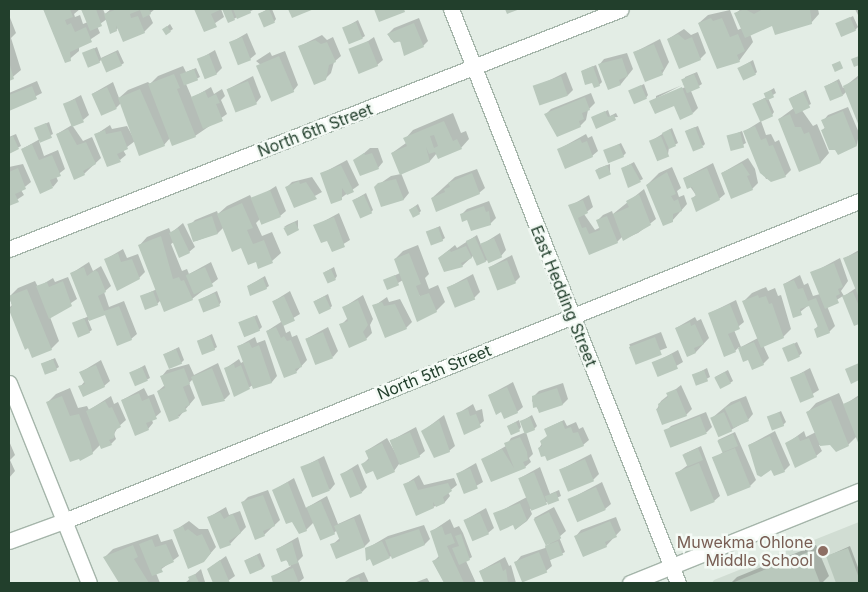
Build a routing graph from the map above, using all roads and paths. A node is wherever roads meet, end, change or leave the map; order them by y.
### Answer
1 (451, 9) edge
2 (621, 9) edge
3 (474, 68) junction
4 (859, 201) edge
5 (9, 249) edge
6 (572, 317) junction
7 (9, 383) edge
8 (859, 491) edge
9 (64, 521) junction
10 (9, 541) edge
11 (671, 566) junction
12 (88, 583) edge
13 (630, 583) edge
14 (678, 583) edge

1 - 3 street, East Hedding Street
2 - 3 street, North 6th Street
3 - 5 street, North 6th Street
3 - 6 street, East Hedding Street
4 - 6 street, North 5th Street
6 - 9 street, North 5th Street
6 - 11 street, East Hedding Street
7 - 9 street
8 - 11 street
9 - 10 street, North 5th Street
9 - 12 street
11 - 13 street
11 - 14 street, East Hedding Street

